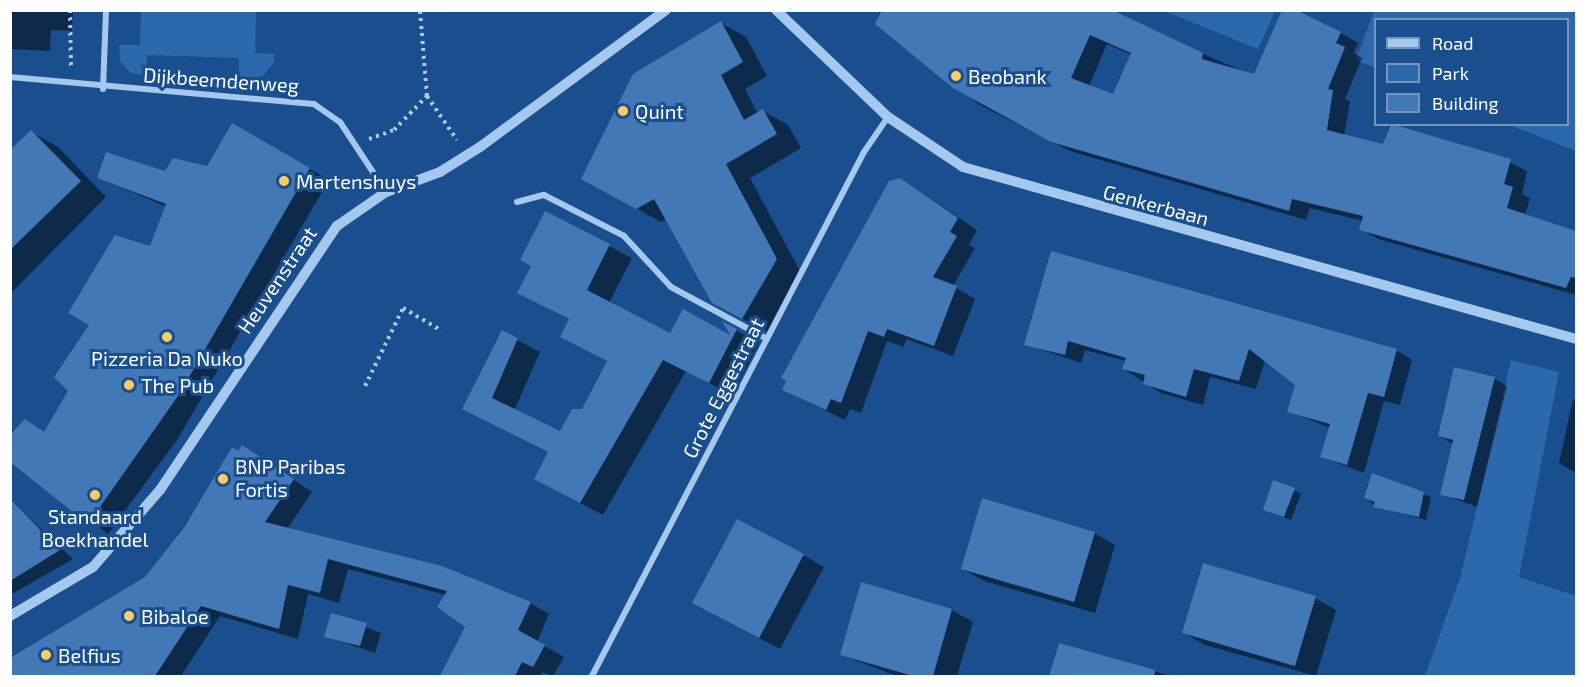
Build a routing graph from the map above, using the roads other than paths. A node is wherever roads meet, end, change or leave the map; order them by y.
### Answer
1 (106, 10) edge
2 (666, 10) edge
3 (776, 10) edge
4 (10, 77) edge
5 (104, 89) junction
6 (888, 117) junction
7 (386, 192) junction
8 (517, 202) dead end
9 (767, 339) junction
10 (1576, 339) edge
11 (10, 616) edge
12 (592, 676) edge

1 - 5 street
2 - 7 street, Heuvenstraat
3 - 6 street, Genkerbaan
4 - 5 street, Dijkbeemdenweg
5 - 7 street, Dijkbeemdenweg
6 - 9 street, Grote Eggestraat
6 - 10 street, Genkerbaan
7 - 11 street, Heuvenstraat
8 - 9 street
9 - 12 street, Grote Eggestraat

